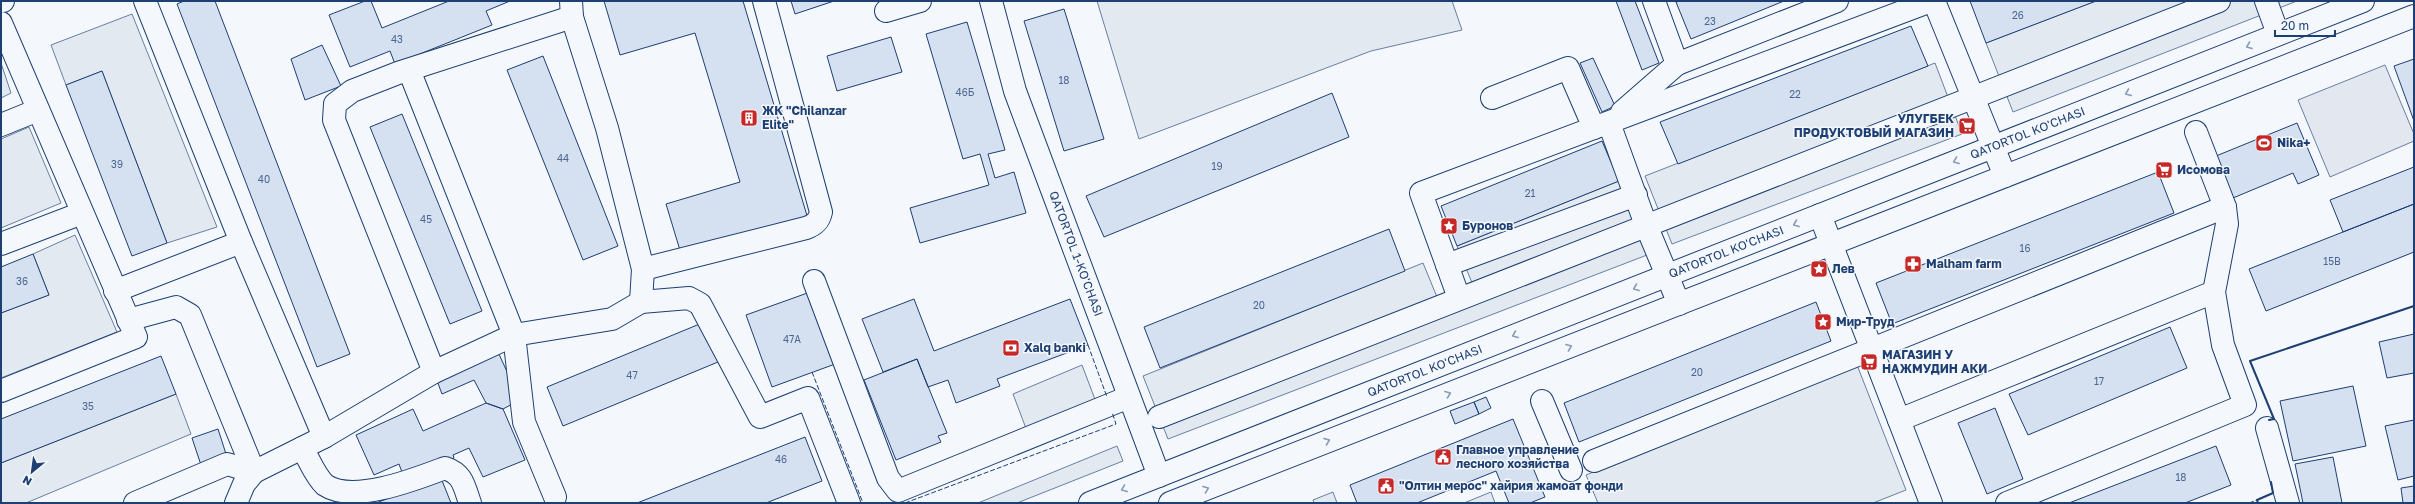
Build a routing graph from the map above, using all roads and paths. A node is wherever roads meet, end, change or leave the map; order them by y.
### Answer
1 (145, 1) edge
2 (764, 1) edge
3 (920, 1) edge
4 (991, 1) edge
5 (1654, 1) edge
6 (1837, 1) edge
7 (1931, 1) edge
8 (1934, 1) edge
9 (2219, 1) edge
10 (2266, 1) edge
11 (2363, 1) edge
12 (571, 9) edge
13 (886, 11) dead end
14 (2414, 16) edge
15 (1, 23) edge
16 (2278, 34) junction
17 (1677, 64) junction
18 (409, 70) junction
19 (1974, 97) junction
20 (1492, 98) dead end
21 (38, 110) junction
22 (1, 125) edge
23 (1602, 125) junction
24 (2196, 132) dead end
25 (1993, 147) junction
26 (2005, 176) junction
27 (1636, 194) junction
28 (2225, 206) junction
29 (82, 213) junction
30 (1820, 215) junction
31 (1646, 224) junction
32 (241, 242) junction
33 (1, 244) edge
34 (1831, 244) junction
35 (1447, 265) junction
36 (643, 269) junction
37 (1667, 276) junction
38 (814, 281) dead end
39 (116, 291) junction
40 (2214, 292) junction
41 (1459, 298) junction
42 (641, 302) junction
43 (1679, 304) junction
44 (128, 320) junction
45 (514, 335) junction
46 (1872, 349) junction
47 (434, 372) junction
48 (1, 391) edge
49 (1129, 397) junction
50 (1542, 401) dead end
51 (1159, 417) dead end
52 (1899, 420) junction
53 (2267, 428) dead end
54 (324, 437) junction
55 (302, 448) junction
56 (1594, 460) dead end
57 (1571, 470) dead end
58 (254, 472) junction
59 (1159, 476) junction
60 (555, 497) dead end
61 (1925, 501) edge
62 (135, 503) edge
63 (236, 503) edge
64 (470, 503) edge
65 (850, 503) edge
66 (1090, 503) edge
67 (1169, 503) edge
68 (2007, 503) edge
69 (2288, 503) edge

1 - 32 street
2 - 36 street
3 - 13 street
4 - 49 street, QATORTOL 1-KO'CHASI
5 - 17 street
6 - 17 street
7 - 23 street
8 - 19 street
9 - 19 street
10 - 16 street
11 - 16 street, QATORTOL KO'CHASI
12 - 18 street
12 - 36 street
14 - 26 street
15 - 21 street
16 -> 25 street, QATORTOL KO'CHASI
17 - 23 street
18 - 45 street
18 - 47 street
19 - 25 street
19 - 31 street
20 - 23 street
21 - 22 street
21 - 29 street
23 - 27 street
23 - 35 street
24 - 28 street
25 - 26 street
25 -> 30 street, QATORTOL KO'CHASI
26 - 34 street
27 - 31 street
27 - 35 street
28 - 40 street
28 - 46 street
29 - 33 street
29 - 39 street
30 - 34 street
30 -> 37 street, QATORTOL KO'CHASI
31 - 37 street
31 - 41 street
32 - 39 street
32 - 54 street
34 - 43 street
34 - 46 street
35 - 41 street
36 - 42 street
37 - 43 street
37 -> 59 street, QATORTOL KO'CHASI
38 - 49 street
39 - 44 street
40 - 52 street
40 - 68 street
41 - 51 street
42 - 45 street
42 - 65 street
67 -> 43 street
44 - 48 street
44 - 58 street
45 - 47 street
45 - 60 street
46 - 52 street
46 - 56 street
47 - 54 street
49 - 59 street, QATORTOL 1-KO'CHASI
50 - 57 street
52 - 61 street
53 - 69 street
54 - 55 street
55 - 58 street
55 - 64 street
58 - 62 street
58 - 63 street
59 -> 66 street, QATORTOL KO'CHASI
59 - 67 street, QATORTOL 1-KO'CHASI

